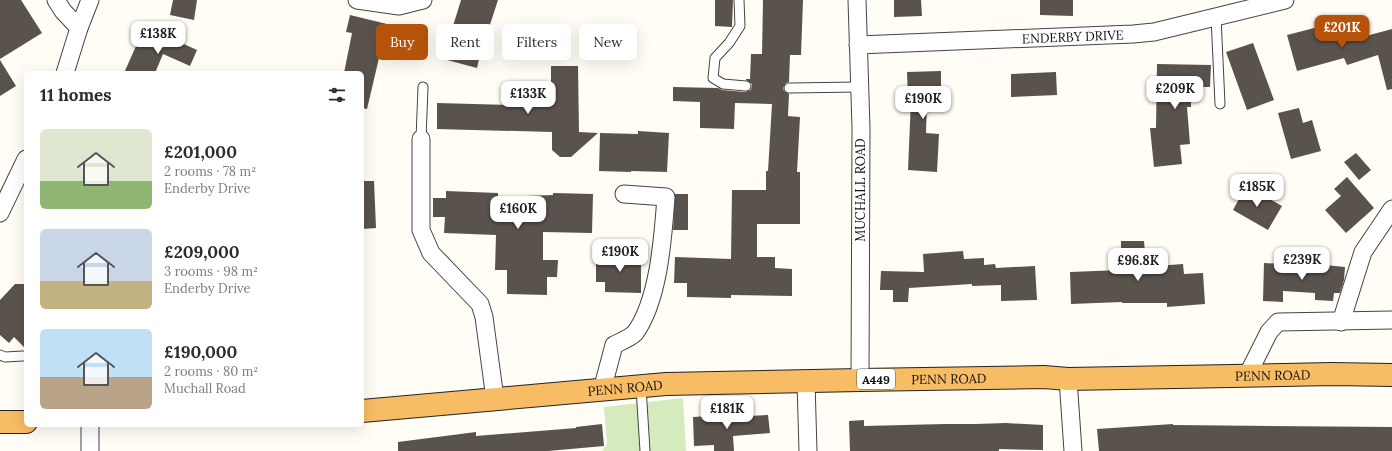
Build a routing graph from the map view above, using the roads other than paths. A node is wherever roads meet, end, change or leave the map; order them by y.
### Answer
1 (56, 0) edge
2 (90, 0) edge
3 (358, 0) edge
4 (422, 0) edge
5 (739, 0) edge
6 (857, 0) edge
7 (1285, 0) edge
8 (1216, 17) junction
9 (79, 28) junction
10 (858, 45) junction
11 (66, 71) edge
12 (746, 86) dead end
13 (423, 87) dead end
14 (859, 87) junction
15 (789, 88) dead end
16 (1220, 104) dead end
17 (421, 139) joint
18 (24, 162) edge
19 (624, 194) dead end
20 (1392, 209) edge
21 (0, 213) edge
22 (1392, 320) edge
23 (1341, 322) junction
24 (0, 355) edge
25 (23, 356) dead end
26 (1247, 376) junction
27 (1392, 376) edge
28 (1068, 378) junction
29 (860, 380) junction
30 (806, 382) junction
31 (641, 387) junction
32 (602, 390) junction
33 (495, 399) junction
34 (364, 411) edge
35 (0, 422) edge
36 (24, 422) edge
37 (90, 427) edge
38 (90, 451) edge
39 (645, 451) edge
40 (808, 451) edge
41 (1074, 451) edge

1 - 9 street
2 - 9 street
3 - 4 street
5 - 12 lane
6 - 10 street, MUCHALL ROAD
7 - 8 street, ENDERBY DRIVE
8 - 10 street, ENDERBY DRIVE
8 - 16 lane
9 - 11 street
10 - 14 street, MUCHALL ROAD
13 - 17 lane
14 - 15 lane
14 - 29 street, MUCHALL ROAD
17 - 33 street
18 - 21 street
19 - 32 street
20 - 23 street
22 - 23 street
23 - 26 street
24 - 25 lane
26 - 27 highway, PENN ROAD / A449
26 - 28 highway, PENN ROAD / A449
28 - 29 highway, PENN ROAD / A449
28 - 41 street
29 - 30 highway, PENN ROAD / A449
30 - 31 highway, PENN ROAD / A449
30 - 40 street
31 - 32 highway, PENN ROAD / A449
31 - 39 lane
32 - 33 highway, PENN ROAD / A449
33 - 34 highway, PENN ROAD / A449
35 - 36 highway
37 - 38 street

